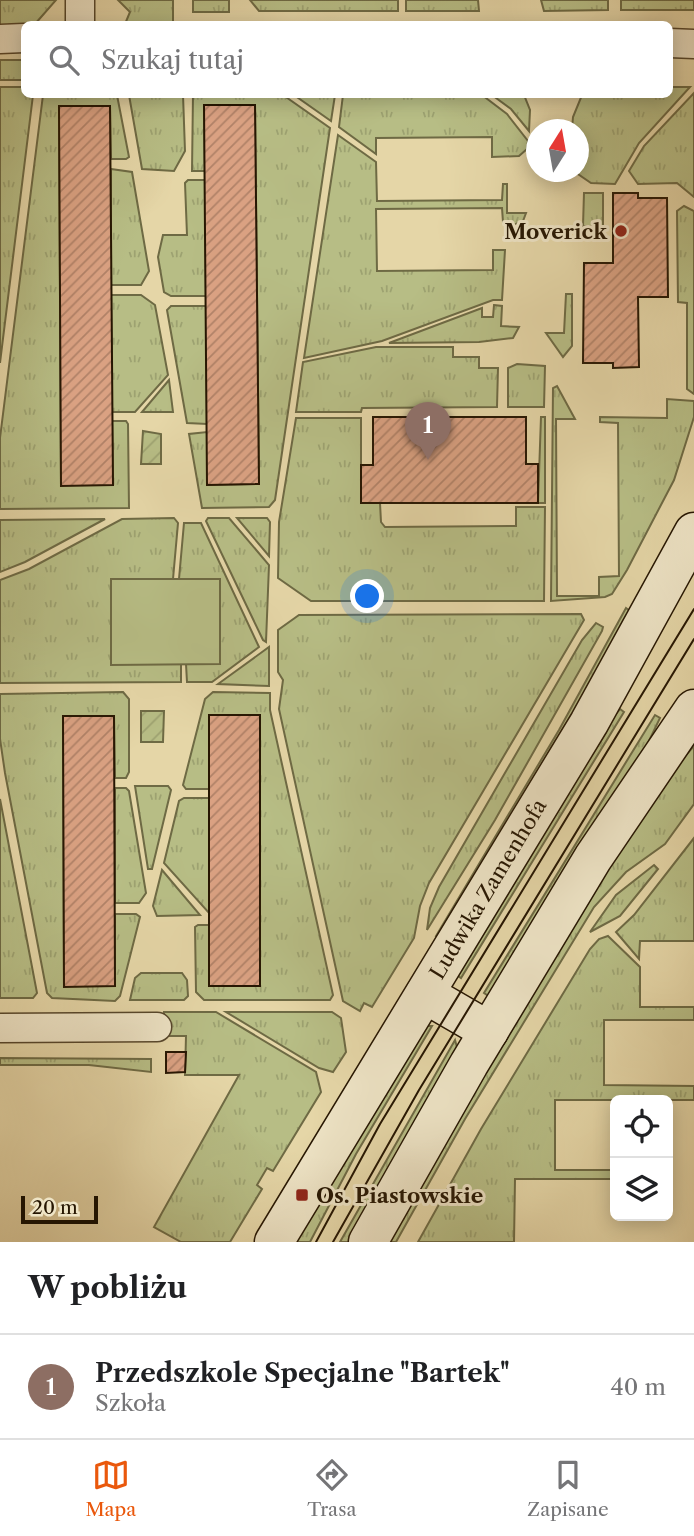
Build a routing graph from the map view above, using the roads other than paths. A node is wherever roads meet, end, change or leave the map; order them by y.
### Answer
1 (80, 0) edge
2 (80, 21) edge
3 (21, 38) edge
4 (0, 39) edge
5 (673, 43) edge
6 (694, 44) edge
7 (694, 532) edge
8 (694, 709) edge
9 (425, 993) junction
10 (157, 1027) dead end
11 (0, 1028) edge
12 (489, 1031) junction
13 (274, 1242) edge
14 (368, 1242) edge

1 - 2 street
3 - 4 street
5 - 6 street
7 - 9 main road, Ludwika Zamenhofa
8 - 12 main road
9 - 12 main road
9 - 13 main road, Ludwika Zamenhofa
10 - 11 street
12 - 14 main road

